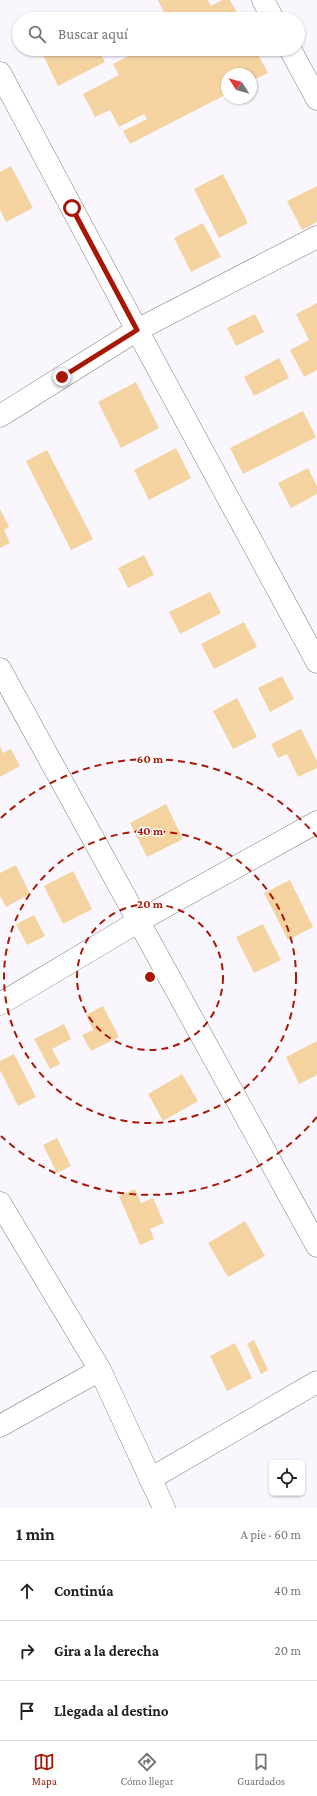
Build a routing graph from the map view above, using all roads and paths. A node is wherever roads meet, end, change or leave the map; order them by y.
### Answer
1 (263, 0) edge
2 (269, 12) edge
3 (294, 56) edge
4 (0, 73) edge
5 (317, 99) edge
6 (317, 237) edge
7 (137, 330) junction
8 (0, 416) edge
9 (317, 662) edge
10 (0, 669) edge
11 (317, 822) edge
12 (139, 922) junction
13 (0, 1004) edge
14 (0, 1203) edge
15 (317, 1246) edge
16 (100, 1370) junction
17 (317, 1382) edge
18 (0, 1426) edge
19 (150, 1478) junction
20 (164, 1508) edge

1 - 2 street
3 - 5 street
4 - 7 street
6 - 7 street
7 - 8 street
7 - 9 street
10 - 12 street
11 - 12 street
12 - 13 street
12 - 15 street
14 - 16 street
16 - 18 street
16 - 19 street
17 - 19 street
19 - 20 street

